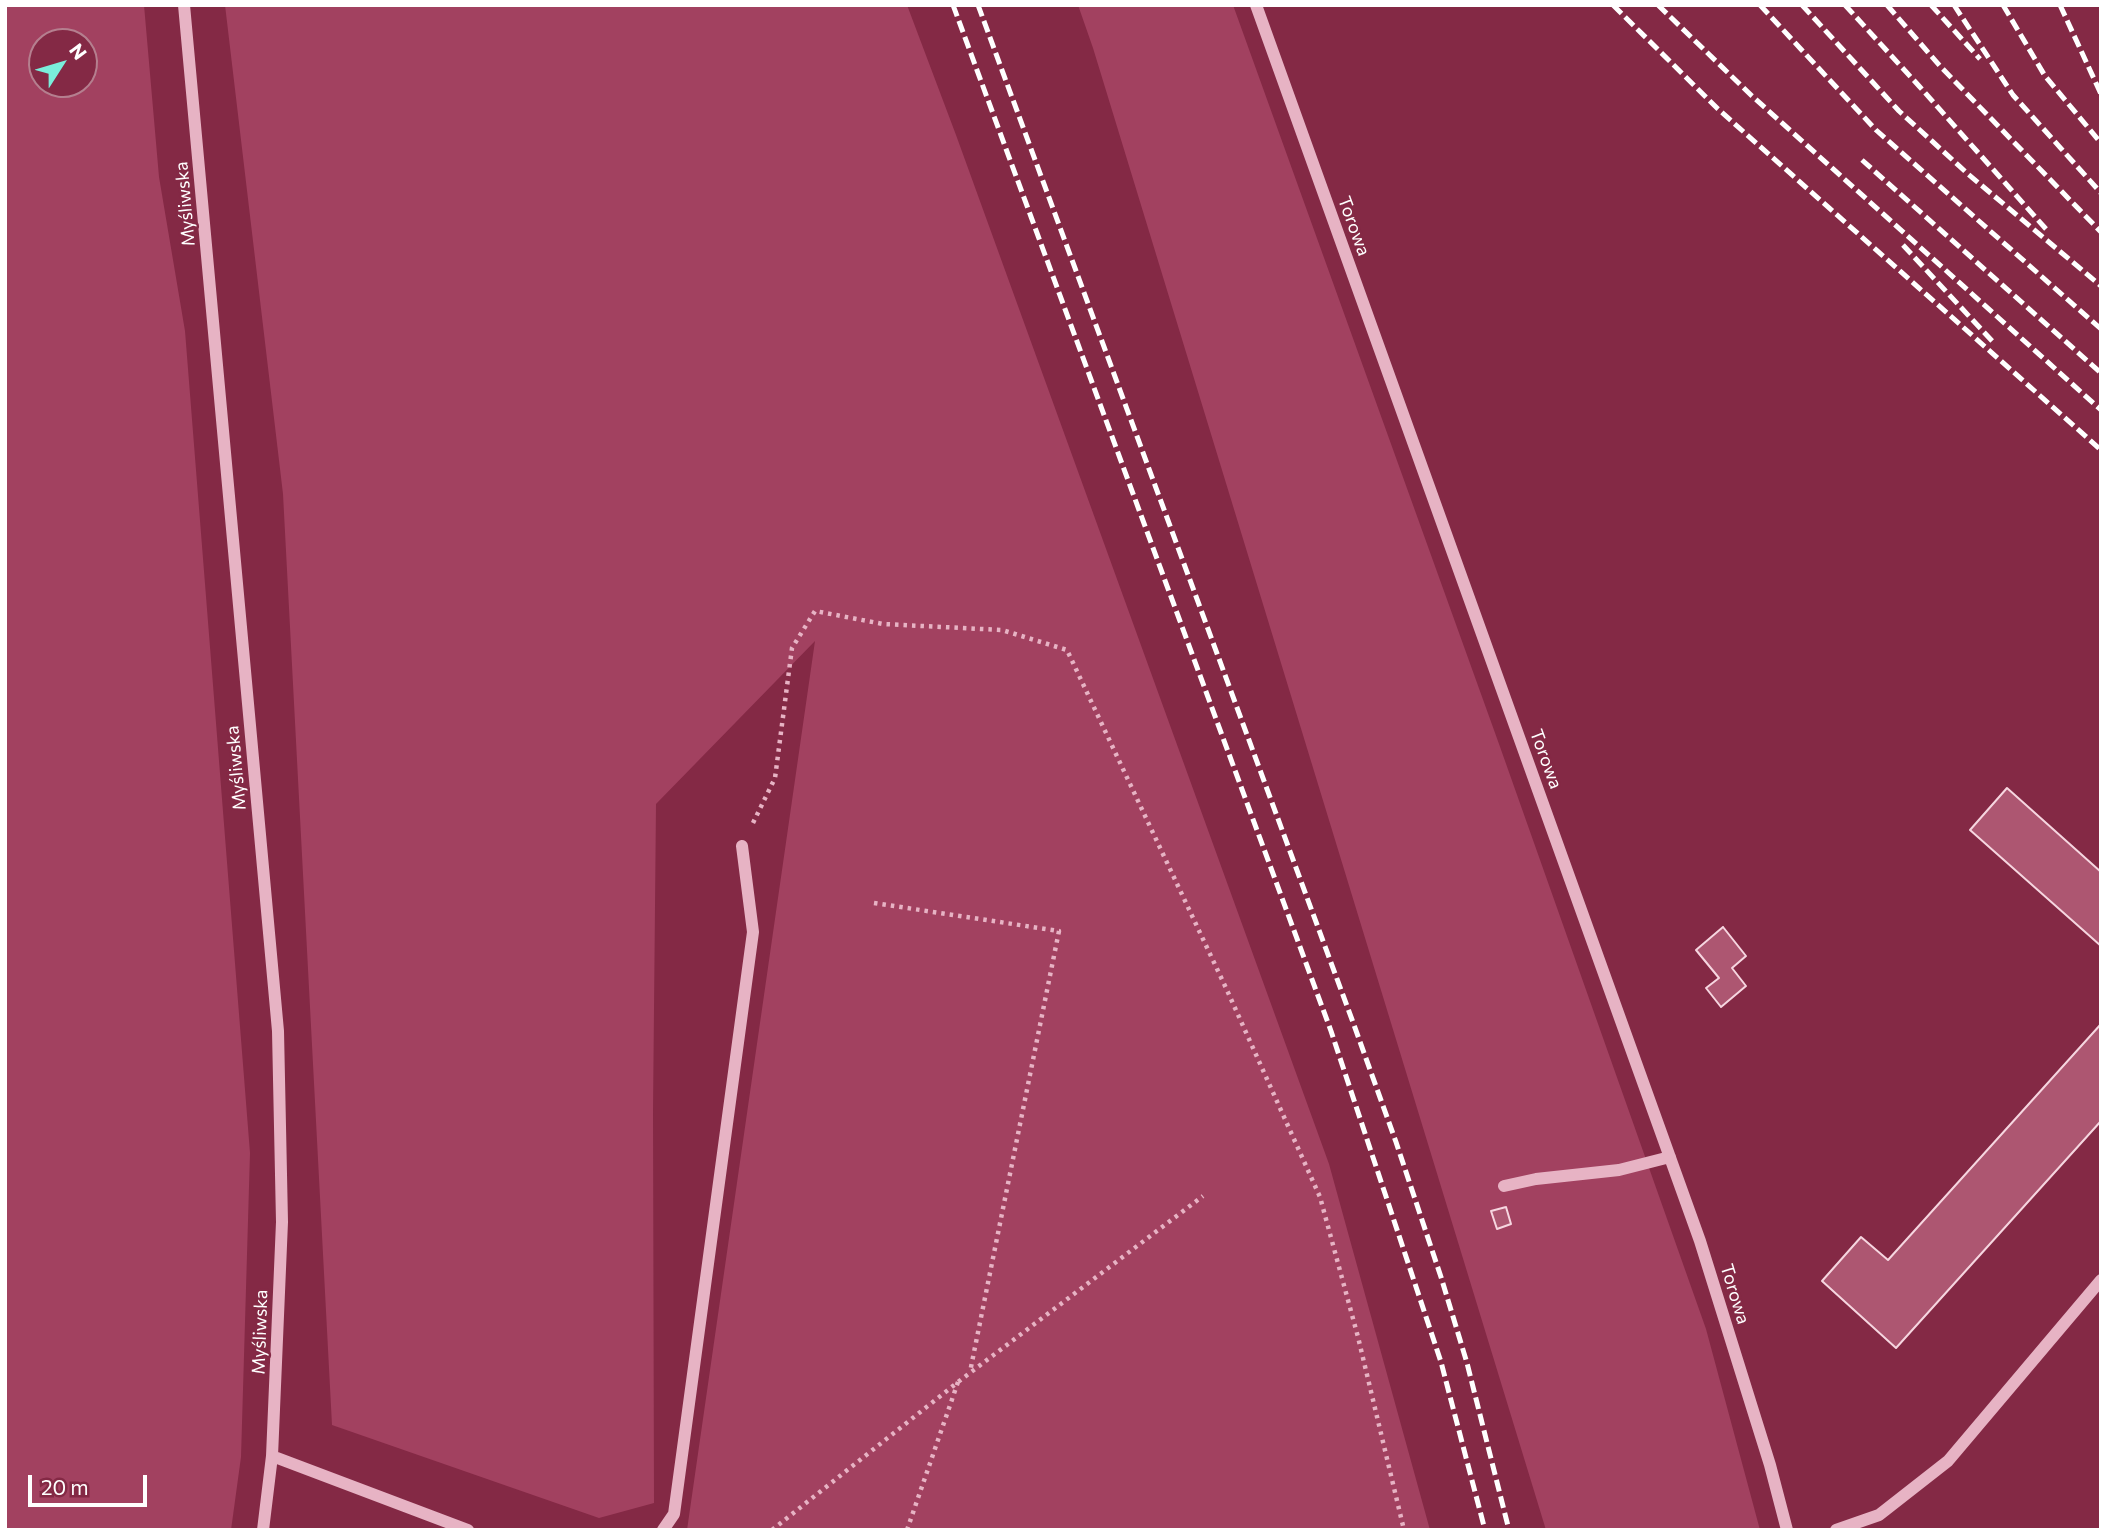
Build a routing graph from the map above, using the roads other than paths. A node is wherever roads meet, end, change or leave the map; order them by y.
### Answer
1 (184, 5) edge
2 (1256, 5) edge
3 (742, 846) road end
4 (1670, 1157) junction
5 (1504, 1186) dead end
6 (2101, 1280) edge
7 (272, 1456) junction
8 (263, 1530) edge
9 (468, 1530) edge
10 (663, 1530) edge
11 (1787, 1530) edge
12 (1836, 1530) edge

1 - 7 street, Myśliwska
2 - 4 street, Torowa
3 - 10 street
4 - 5 street
4 - 11 street, Torowa
6 - 12 street
7 - 8 street, Myśliwska
7 - 9 street

